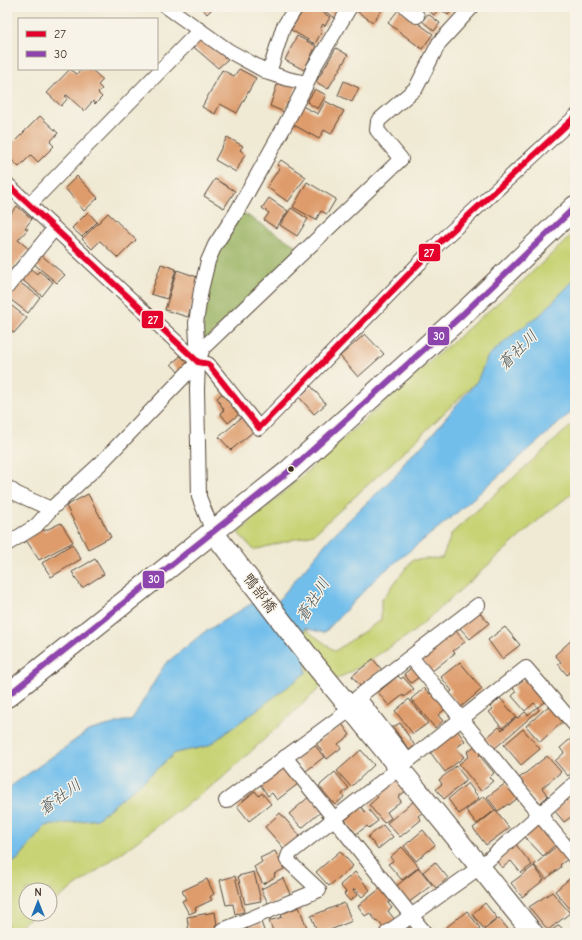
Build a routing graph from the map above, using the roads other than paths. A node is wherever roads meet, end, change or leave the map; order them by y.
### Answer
1 (167, 7) edge
2 (296, 7) edge
3 (350, 7) edge
4 (406, 7) edge
5 (472, 7) edge
6 (417, 16) dead end
7 (200, 30) junction
8 (269, 72) junction
9 (307, 83) junction
10 (575, 117) edge
11 (7, 184) edge
12 (30, 204) junction
13 (575, 207) edge
14 (54, 229) junction
15 (7, 287) edge
16 (198, 362) junction
17 (7, 487) edge
18 (51, 509) junction
19 (216, 536) junction
20 (7, 544) edge
21 (478, 605) dead end
22 (411, 657) junction
23 (7, 696) edge
24 (351, 709) junction
25 (461, 719) junction
26 (575, 725) edge
27 (285, 757) junction
28 (403, 764) junction
29 (575, 783) edge
30 (226, 801) dead end
31 (539, 815) junction
32 (334, 818) junction
33 (575, 858) edge
34 (480, 867) junction
35 (412, 916) junction
36 (224, 933) edge
37 (387, 933) edge
38 (426, 933) edge
39 (533, 933) edge

1 - 7 street
2 - 8 street
3 - 9 street
4 - 6 street
5 - 16 street
7 - 8 street
7 - 12 street
8 - 9 street
9 - 16 street
10 - 16 street
11 - 12 street
12 - 14 street
13 - 19 highway
14 - 15 street
14 - 16 street
16 - 18 street
16 - 19 street
17 - 18 street
18 - 20 street
19 - 23 highway
19 - 24 street, 鴨部橋
21 - 22 street
22 - 25 street
22 - 28 street
24 - 27 street
24 - 28 street, 鴨部橋
25 - 26 street
25 - 28 street
25 - 31 street
27 - 30 street
27 - 32 street
28 - 32 street
28 - 34 street, 鴨部橋
29 - 31 street
31 - 33 street
31 - 34 street
32 - 35 street
32 - 36 street
34 - 35 street
34 - 39 street, 鴨部橋
35 - 37 street
35 - 38 street

